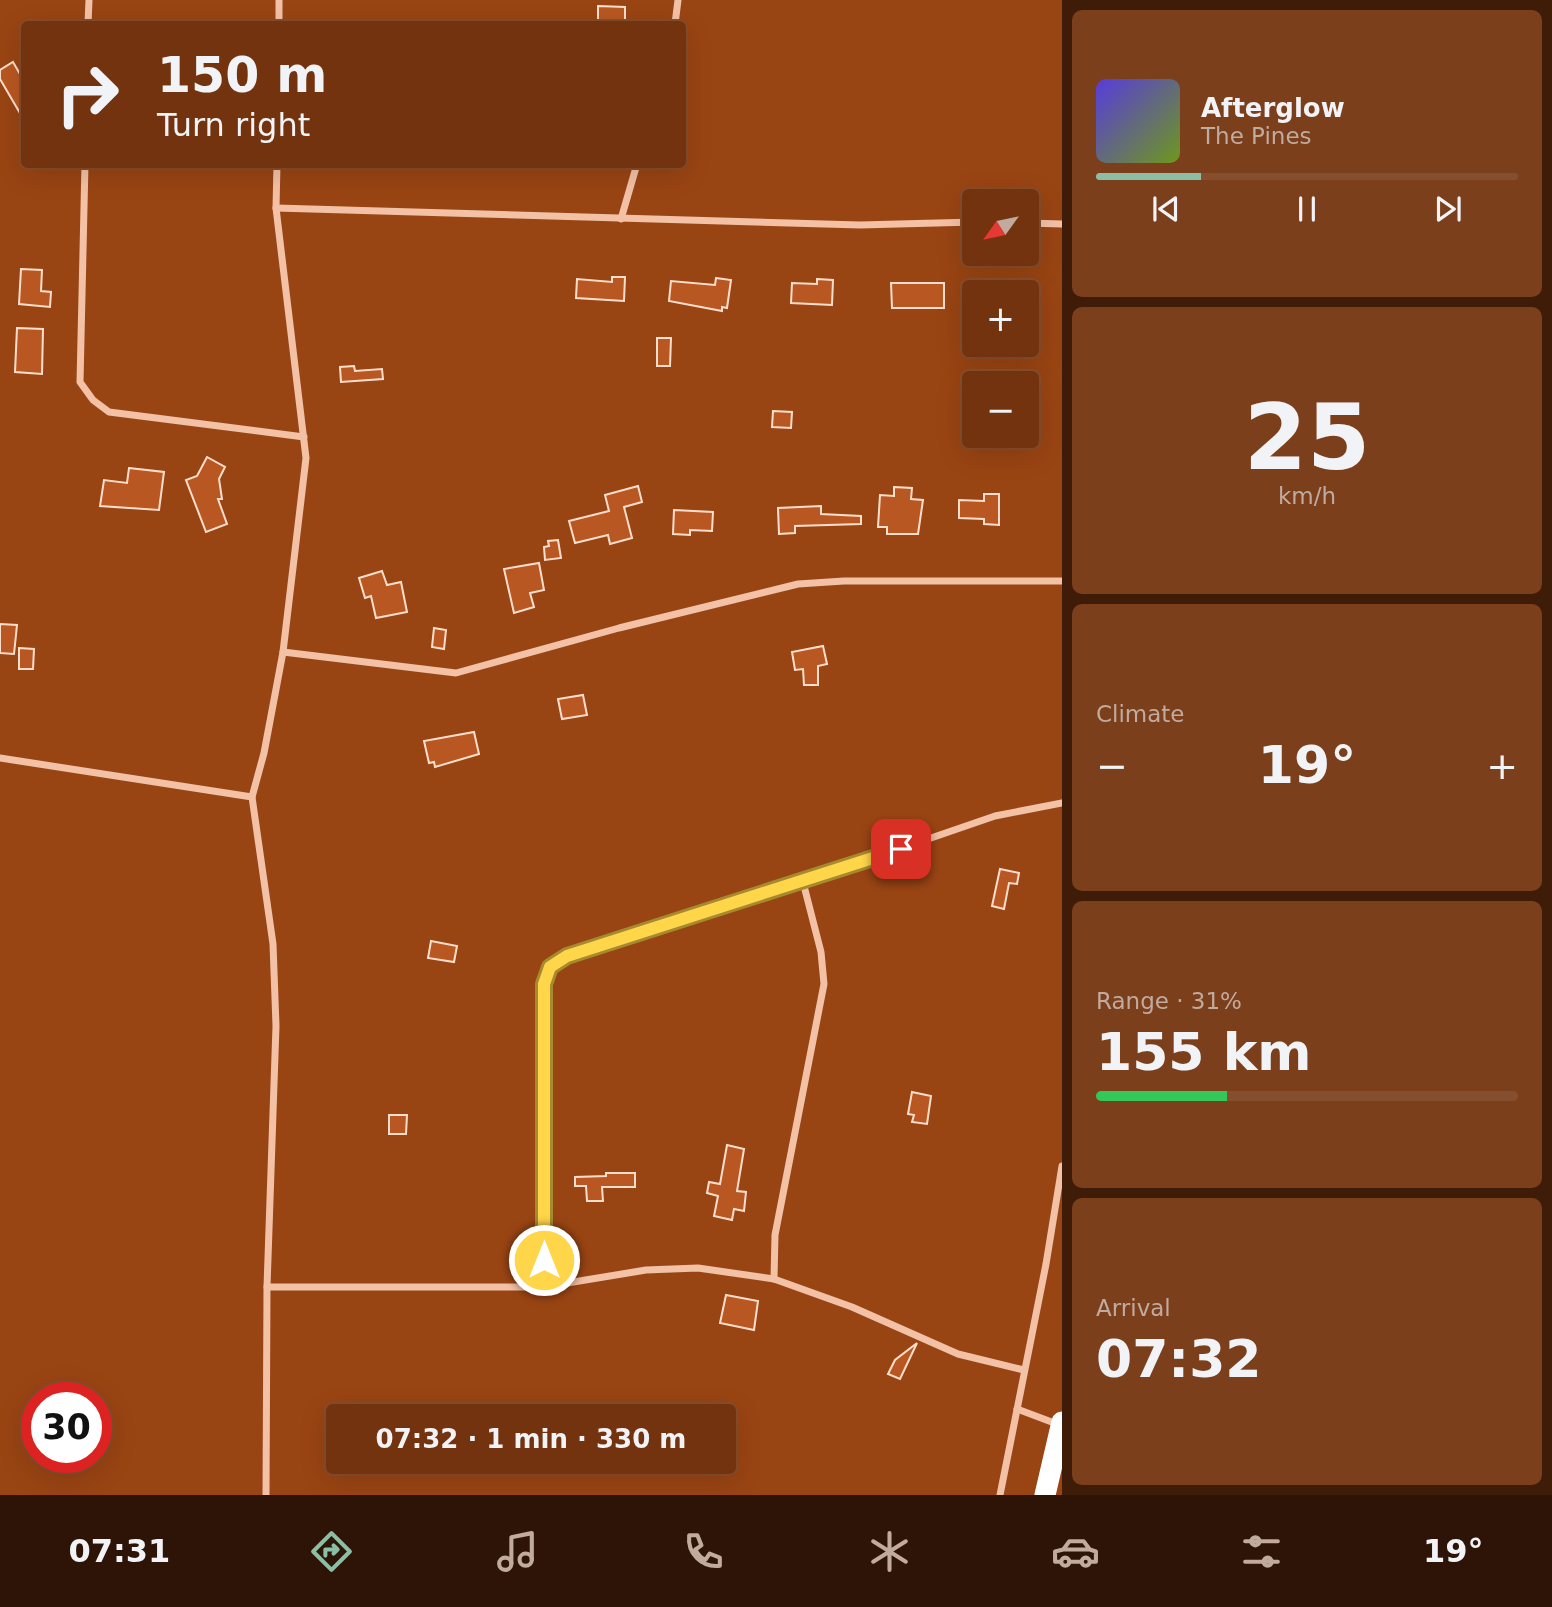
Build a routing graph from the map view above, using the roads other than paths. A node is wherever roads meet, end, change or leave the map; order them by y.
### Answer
1 (89, 0) edge
2 (279, 0) edge
3 (678, 0) edge
4 (88, 21) edge
5 (279, 21) edge
6 (675, 21) edge
7 (85, 168) edge
8 (276, 168) edge
9 (635, 168) edge
10 (276, 208) junction
11 (621, 219) junction
12 (962, 222) edge
13 (1040, 223) edge
14 (1062, 224) edge
15 (304, 437) junction
16 (1062, 581) edge
17 (283, 652) junction
18 (0, 758) edge
19 (252, 797) junction
20 (1062, 803) edge
21 (803, 882) junction
22 (1062, 1166) edge
23 (774, 1279) junction
24 (267, 1287) junction
25 (543, 1287) junction
26 (1024, 1370) junction
27 (1017, 1409) junction
28 (1062, 1424) edge
29 (266, 1495) edge
30 (1000, 1495) edge
31 (1045, 1495) edge

1 - 4 street
2 - 5 street
3 - 6 street
7 - 15 street
8 - 10 street
9 - 11 street
10 - 11 street
10 - 15 street
11 - 12 street
13 - 14 street
15 - 17 street
16 - 17 street
17 - 19 street
18 - 19 street
19 - 24 street
20 - 21 street
21 - 23 street
21 - 25 street
22 - 26 street
23 - 25 street
23 - 26 street
24 - 25 street
24 - 29 street
26 - 27 street
27 - 28 street
27 - 30 street
28 - 31 highway

